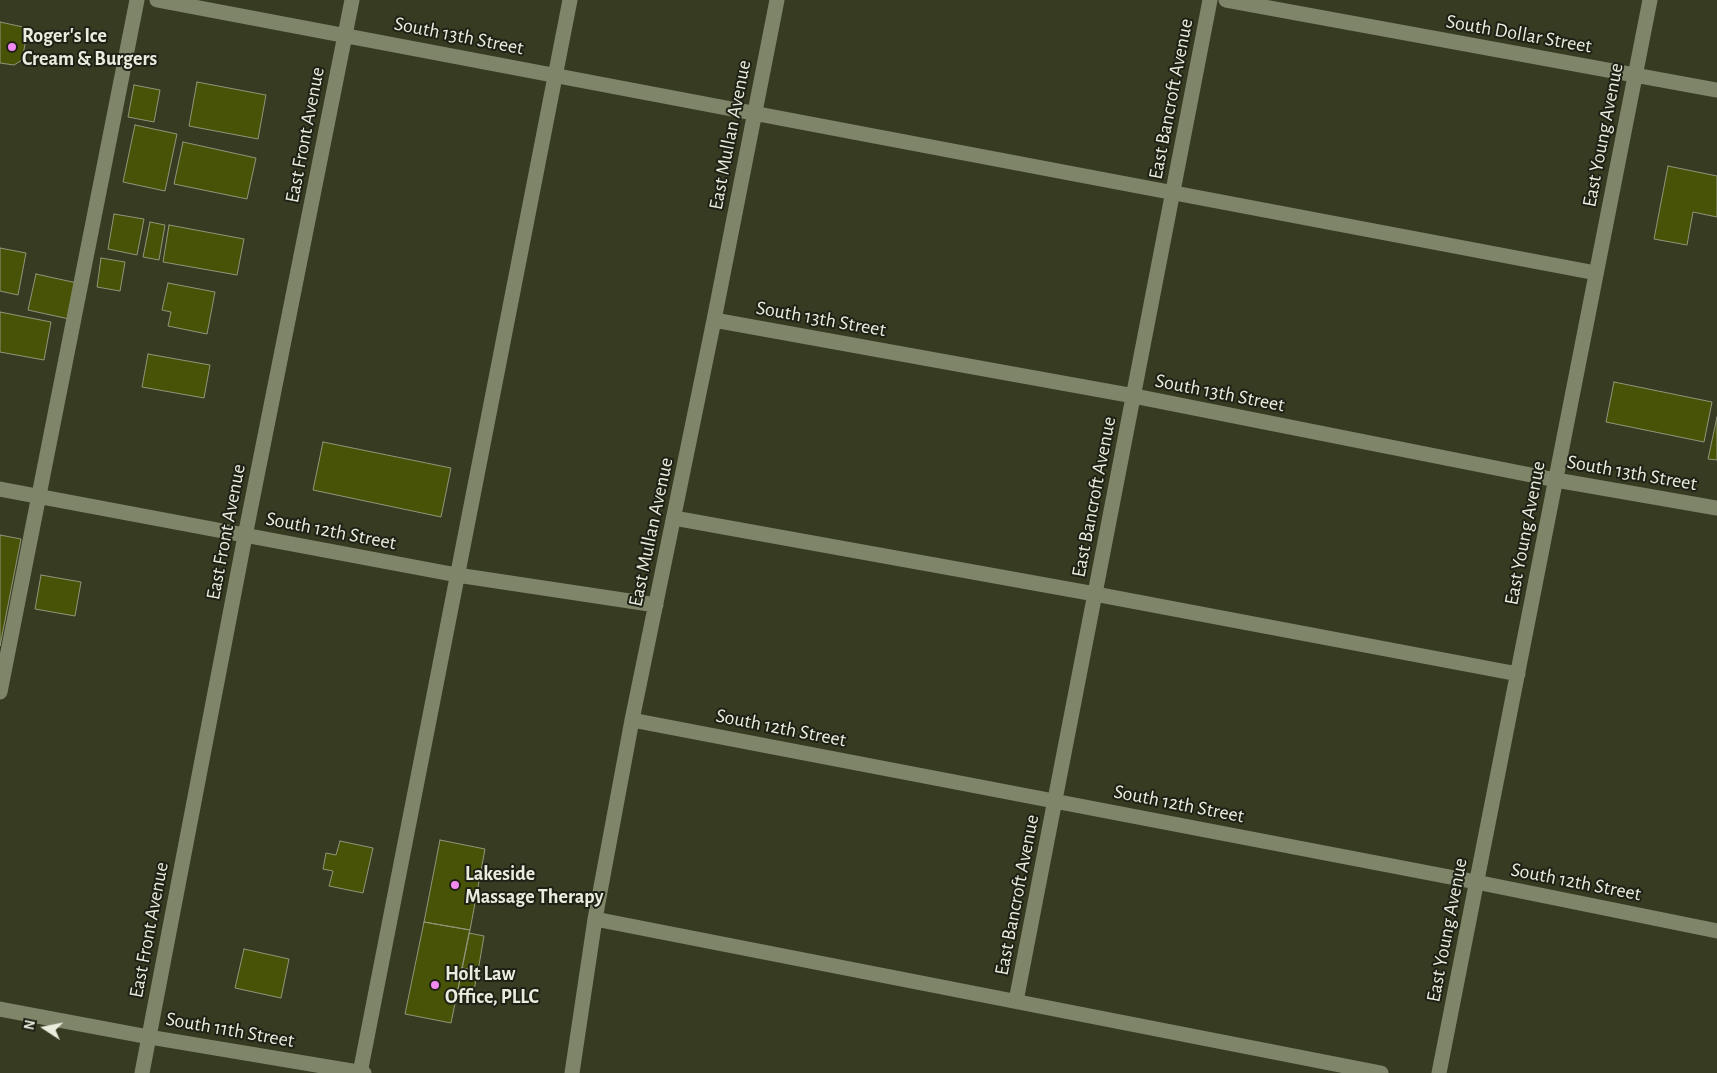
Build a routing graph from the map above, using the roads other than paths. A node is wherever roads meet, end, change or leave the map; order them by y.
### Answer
1 (137, 0) edge
2 (157, 0) edge
3 (352, 0) edge
4 (570, 0) edge
5 (777, 0) edge
6 (1210, 0) edge
7 (1226, 0) edge
8 (1650, 0) edge
9 (346, 35) junction
10 (555, 75) junction
11 (1635, 75) junction
12 (1717, 90) edge
13 (755, 112) junction
14 (1174, 192) junction
15 (1596, 273) junction
16 (714, 320) junction
17 (1134, 396) junction
18 (1556, 480) junction
19 (0, 489) edge
20 (39, 496) junction
21 (1717, 508) edge
22 (674, 518) junction
23 (245, 536) junction
24 (457, 575) junction
25 (1096, 594) junction
26 (656, 605) junction
27 (1518, 674) junction
28 (0, 692) edge
29 (632, 720) junction
30 (1055, 801) junction
31 (1476, 882) junction
32 (595, 919) junction
33 (1717, 931) edge
34 (1016, 1002) junction
35 (0, 1008) edge
36 (150, 1036) junction
37 (142, 1073) edge
38 (362, 1073) edge
39 (572, 1073) edge
40 (1381, 1073) edge
41 (1439, 1073) edge

1 - 20 street
2 - 9 street, South 13th Street
3 - 9 street, East Front Avenue
4 - 10 street
5 - 13 street, East Mullan Avenue
6 - 14 street, East Bancroft Avenue
7 - 11 street, South Dollar Street
8 - 11 street, East Young Avenue
9 - 10 street, South 13th Street
9 - 23 street, East Front Avenue
10 - 13 street, South 13th Street
10 - 24 street
11 - 12 street, South Dollar Street
11 - 15 street, East Young Avenue
13 - 14 street, South 13th Street
13 - 16 street, East Mullan Avenue
14 - 15 street, South 13th Street
14 - 17 street, East Bancroft Avenue
15 - 18 street, East Young Avenue
16 - 17 street, South 13th Street
16 - 22 street, East Mullan Avenue
17 - 18 street, South 13th Street
17 - 25 street, East Bancroft Avenue
18 - 21 street, South 13th Street
18 - 27 street, East Young Avenue
19 - 20 street, South 12th Street
20 - 23 street, South 12th Street
20 - 28 street
22 - 25 street
22 - 26 street, East Mullan Avenue
23 - 24 street, South 12th Street
23 - 36 street, East Front Avenue
24 - 26 street, South 12th Street
24 - 38 street
25 - 27 street
25 - 30 street, East Bancroft Avenue
26 - 29 street, East Mullan Avenue
27 - 31 street, East Young Avenue
29 - 30 street, South 12th Street
29 - 32 street, East Mullan Avenue
30 - 31 street, South 12th Street
30 - 34 street, East Bancroft Avenue
31 - 33 street, South 12th Street
31 - 41 street, East Young Avenue
32 - 34 street
32 - 39 street, East Mullan Avenue
34 - 40 street
35 - 36 street, South 11th Street
36 - 37 street, East Front Avenue
36 - 38 street, South 11th Street

